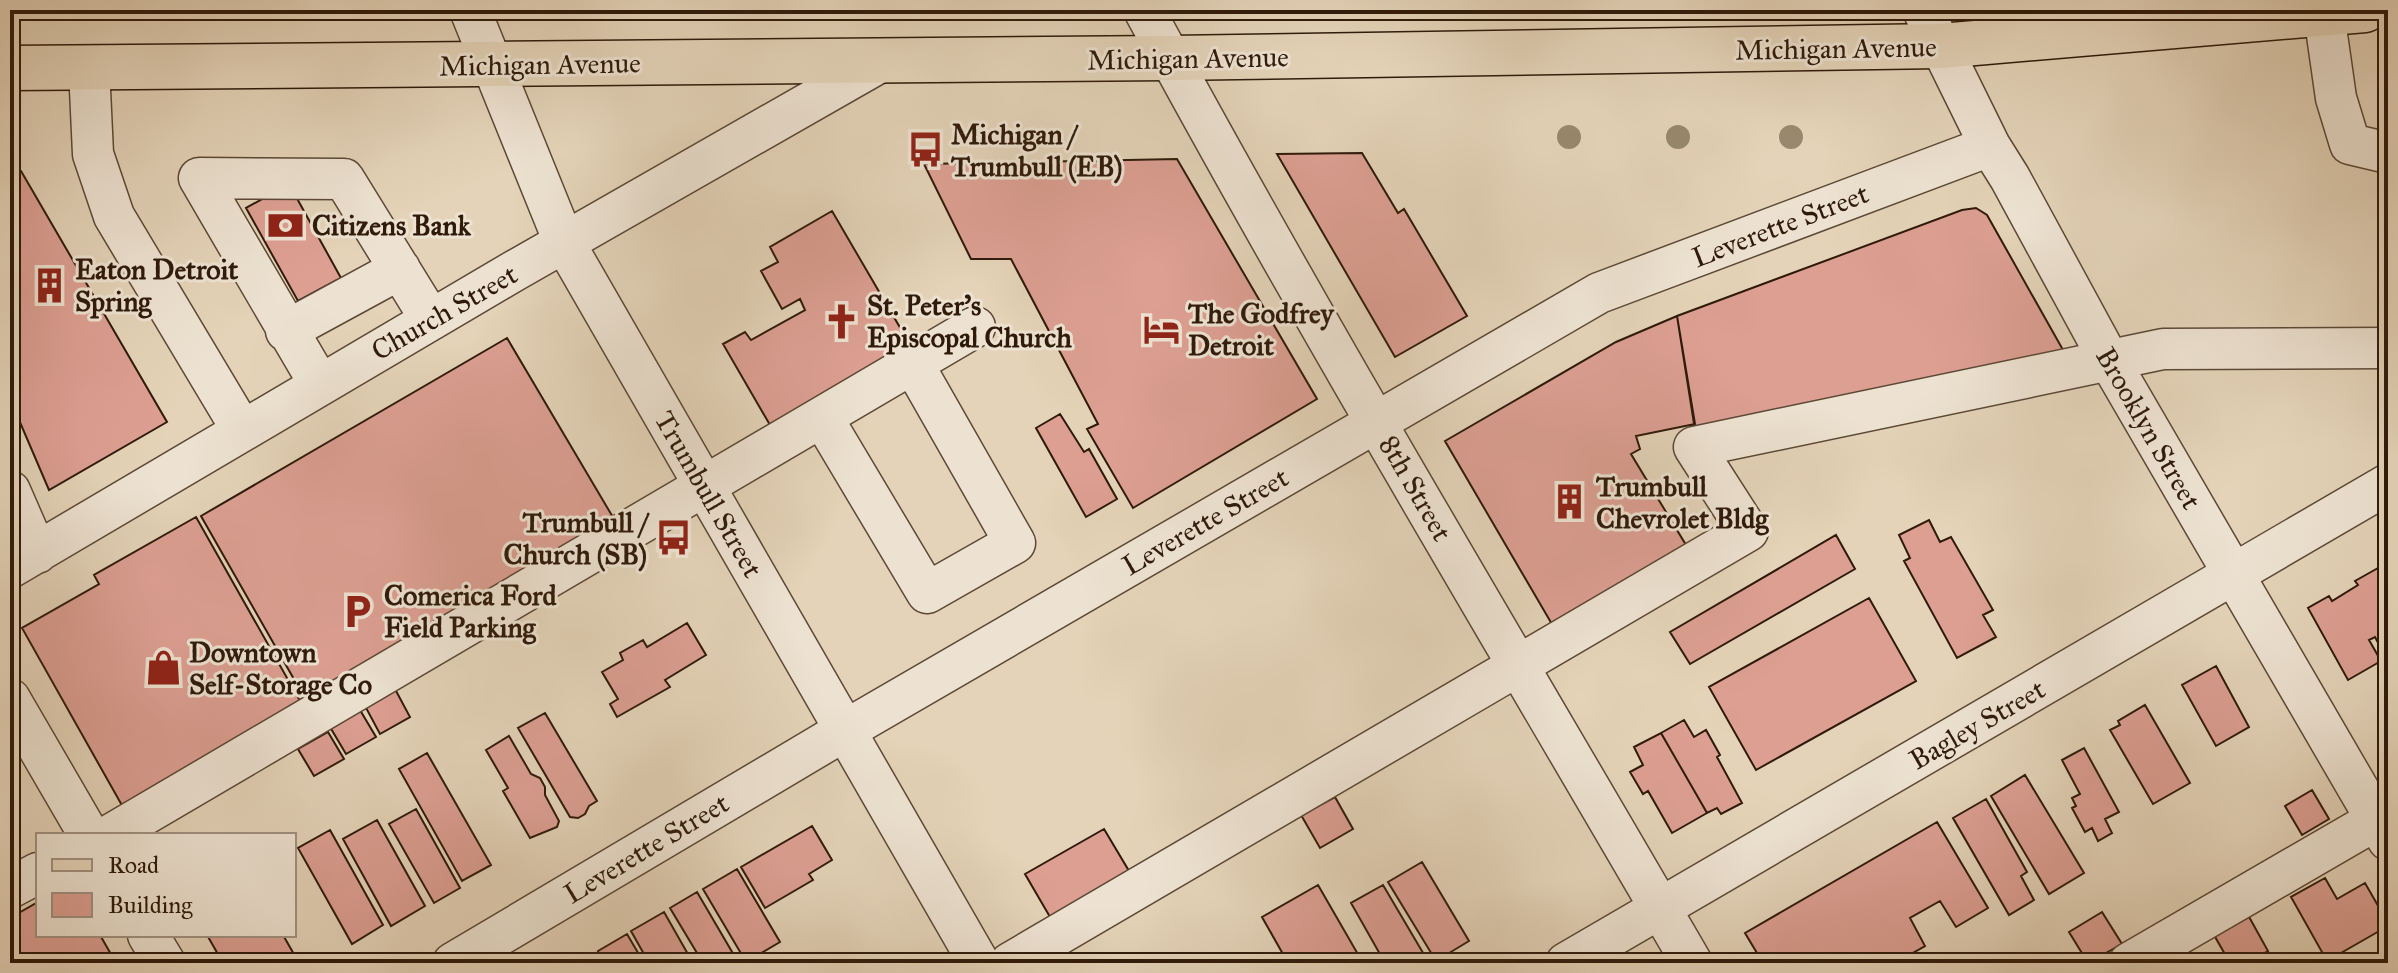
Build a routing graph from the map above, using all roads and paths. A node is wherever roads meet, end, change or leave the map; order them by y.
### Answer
1 (470, 10) edge
2 (1144, 10) edge
3 (2344, 12) edge
4 (2075, 22) edge
5 (1932, 28) edge
6 (1170, 58) junction
7 (882, 61) junction
8 (491, 64) junction
9 (10, 68) edge
10 (89, 68) junction
11 (1990, 146) junction
12 (2388, 153) edge
13 (564, 242) junction
14 (400, 269) junction
15 (431, 320) junction
16 (975, 327) dead end
17 (286, 331) junction
18 (2388, 348) edge
19 (2109, 360) junction
20 (913, 364) junction
21 (320, 385) junction
22 (822, 417) junction
23 (1377, 421) junction
24 (242, 430) junction
25 (2388, 484) edge
26 (704, 486) junction
27 (10, 491) edge
28 (24, 561) edge
29 (2234, 575) junction
30 (1519, 666) junction
31 (10, 699) edge
32 (844, 731) junction
33 (2384, 824) edge
34 (88, 833) edge
35 (113, 833) edge
36 (36, 874) edge
37 (10, 888) edge
38 (1660, 908) junction
39 (149, 937) edge
40 (165, 963) edge
41 (453, 963) edge
42 (979, 963) edge
43 (1010, 963) edge
44 (1566, 963) edge
45 (1692, 963) edge
46 (2129, 963) edge

1 - 8 street, Trumbull Street
2 - 6 street, 8th Street
3 - 4 main road, Michigan Avenue
3 - 12 street
4 - 5 main road, Michigan Avenue
5 - 6 main road, Michigan Avenue
5 - 11 street, Brooklyn Street
6 - 7 main road, Michigan Avenue
6 - 23 street, 8th Street
7 - 8 main road, Michigan Avenue
7 - 13 street, Church Street
8 - 10 main road, Michigan Avenue
8 - 13 street, Trumbull Street
9 - 10 main road, Michigan Avenue
10 - 24 street
11 - 19 street, Brooklyn Street
11 - 23 street, Leverette Street
13 - 15 street, Church Street
13 - 26 street, Trumbull Street
14 - 15 street
14 - 17 street
14 - 17 street
15 - 21 street, Church Street
16 - 20 street
17 - 21 street
18 - 19 street
19 - 29 street, Brooklyn Street
19 - 30 street
20 - 22 street
20 - 22 street
21 - 24 street, Church Street
22 - 26 street
23 - 30 street, 8th Street
23 - 32 street, Leverette Street
24 - 28 street, Church Street
25 - 29 street, Bagley Street
26 - 32 street, Trumbull Street
26 - 35 street
27 - 28 street
29 - 33 street, Brooklyn Street
29 - 38 street, Bagley Street
30 - 38 street, 8th Street
30 - 43 street
31 - 34 street
32 - 41 street, Leverette Street
32 - 42 street, Trumbull Street
33 - 46 street
36 - 37 street
38 - 44 street, Bagley Street
38 - 45 street, 8th Street
39 - 40 street

